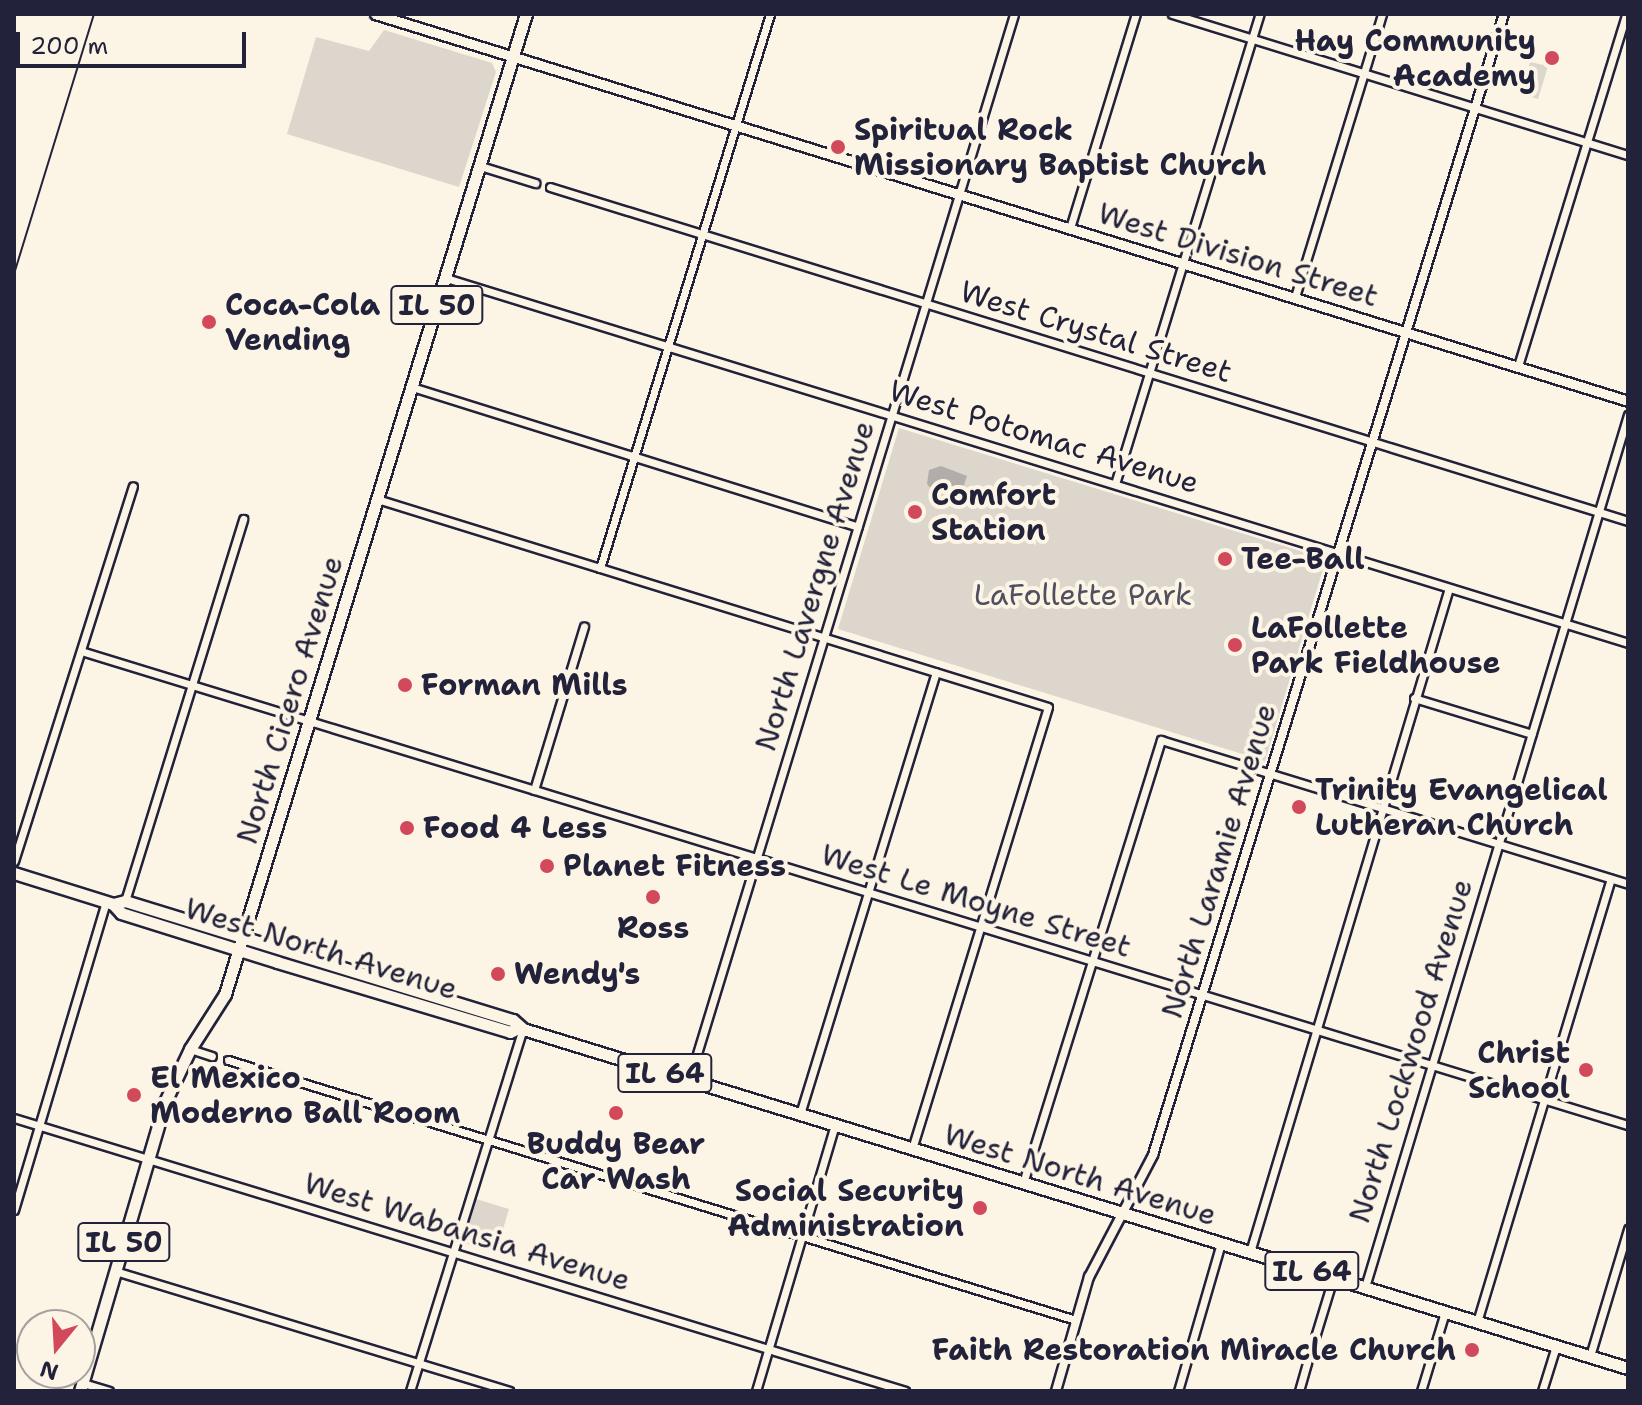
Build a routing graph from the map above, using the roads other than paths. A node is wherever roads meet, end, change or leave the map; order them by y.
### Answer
1 (375, 14) edge
2 (526, 14) edge
3 (770, 14) edge
4 (1014, 14) edge
5 (1136, 14) edge
6 (1172, 14) edge
7 (1260, 14) edge
8 (1382, 14) edge
9 (1504, 14) edge
10 (1626, 14) edge
11 (1252, 39) junction
12 (514, 56) junction
13 (1363, 73) junction
14 (1475, 108) junction
15 (736, 125) junction
16 (1587, 143) junction
17 (1628, 155) edge
18 (480, 166) junction
19 (535, 183) dead end
20 (550, 187) dead end
21 (959, 194) junction
22 (1070, 228) junction
23 (702, 236) junction
24 (1184, 263) junction
25 (446, 278) junction
26 (1295, 297) junction
27 (926, 304) junction
28 (1406, 331) junction
29 (668, 346) junction
30 (1518, 366) junction
31 (1149, 373) junction
32 (412, 387) junction
33 (1628, 401) edge
34 (892, 415) junction
35 (1628, 415) edge
36 (1373, 442) junction
37 (634, 457) junction
38 (1115, 484) junction
39 (133, 486) dead end
40 (377, 499) junction
41 (1599, 512) junction
42 (243, 519) dead end
43 (1628, 521) edge
44 (858, 527) junction
45 (1338, 554) junction
46 (600, 568) junction
47 (1449, 588) junction
48 (1565, 623) junction
49 (584, 626) dead end
50 (824, 637) junction
51 (1628, 643) edge
52 (81, 651) junction
53 (936, 672) junction
54 (192, 686) junction
55 (1414, 698) junction
56 (309, 721) junction
57 (1532, 734) junction
58 (1271, 774) junction
59 (534, 790) junction
60 (1382, 808) junction
61 (1498, 844) junction
62 (756, 858) junction
63 (14, 861) edge
64 (14, 873) edge
65 (1611, 879) junction
66 (1628, 883) edge
67 (868, 892) junction
68 (115, 902) junction
69 (980, 927) junction
70 (241, 943) junction
71 (1092, 961) junction
72 (1203, 995) junction
73 (520, 1029) junction
74 (1318, 1030) junction
75 (190, 1049) junction
76 (212, 1056) dead end
77 (228, 1060) dead end
78 (1432, 1065) junction
79 (689, 1080) junction
80 (1544, 1100) junction
81 (800, 1114) junction
82 (14, 1118) edge
83 (835, 1125) junction
84 (1628, 1125) edge
85 (39, 1126) junction
86 (488, 1140) junction
87 (912, 1149) junction
88 (148, 1159) junction
89 (1023, 1183) junction
90 (14, 1210) edge
91 (1121, 1213) junction
92 (1628, 1229) edge
93 (802, 1236) junction
94 (1221, 1243) junction
95 (452, 1252) junction
96 (1250, 1252) junction
97 (115, 1271) junction
98 (1333, 1278) junction
99 (1365, 1287) junction
100 (1445, 1312) junction
101 (1076, 1320) junction
102 (1477, 1322) junction
103 (1315, 1337) dead end
104 (96, 1338) edge
105 (1556, 1346) junction
106 (769, 1349) junction
107 (1311, 1349) dead end
108 (1590, 1356) junction
109 (419, 1363) junction
110 (1628, 1368) edge
111 (410, 1391) edge
112 (509, 1391) edge
113 (756, 1391) edge
114 (905, 1391) edge
115 (1056, 1391) edge
116 (1178, 1391) edge
117 (1299, 1391) edge
118 (1421, 1391) edge
119 (1542, 1391) edge

1 - 12 main road, West Division Street
2 - 12 main road, North Cicero Avenue / IL 50
3 - 15 street
4 - 21 street, North Lavergne Avenue
5 - 22 street
6 - 11 street
7 - 11 street
8 - 13 street
9 - 14 street, North Laramie Avenue
10 - 16 street
11 - 13 street
11 - 24 street
12 - 15 main road, West Division Street
12 - 18 main road, North Cicero Avenue / IL 50
13 - 14 street
13 - 26 street
14 - 16 street
14 - 28 street, North Laramie Avenue
15 - 21 main road, West Division Street
15 - 23 street
16 - 17 street
16 - 30 street
18 - 19 street
18 - 25 main road, North Cicero Avenue / IL 50
20 - 23 street, West Crystal Street
21 - 22 main road, West Division Street
21 - 27 street, North Lavergne Avenue
22 - 24 main road, West Division Street
23 - 27 street, West Crystal Street
23 - 29 street
24 - 26 main road, West Division Street
24 - 31 street
25 - 29 street, West Potomac Avenue
25 - 32 main road, North Cicero Avenue / IL 50
26 - 28 main road, West Division Street
27 - 31 street, West Crystal Street
27 - 34 street, North Lavergne Avenue
28 - 30 main road, West Division Street
28 - 36 street, North Laramie Avenue
29 - 34 street, West Potomac Avenue
29 - 37 street
30 - 33 main road, West Division Street
31 - 36 street, West Crystal Street
31 - 38 street
32 - 37 street
32 - 40 main road, North Cicero Avenue / IL 50
34 - 38 street, West Potomac Avenue
34 - 44 street, North Lavergne Avenue
35 - 41 street, North Lockwood Avenue
36 - 41 street, West Crystal Street
36 - 45 street, North Laramie Avenue
37 - 44 street
37 - 46 street
38 - 45 street, West Potomac Avenue
39 - 52 street
40 - 46 street
40 - 56 main road, North Cicero Avenue / IL 50
41 - 43 street, West Crystal Street
41 - 48 street, North Lockwood Avenue
42 - 54 street
44 - 50 street, North Lavergne Avenue
45 - 47 street, West Potomac Avenue
45 - 58 street, North Laramie Avenue
46 - 50 street
47 - 48 street, West Potomac Avenue
47 - 55 street
48 - 51 street, West Potomac Avenue
48 - 57 street, North Lockwood Avenue
49 - 59 street
50 - 53 street
50 - 62 street, North Lavergne Avenue
52 - 54 street, West Le Moyne Street
52 - 63 street
53 - 67 street
53 - 69 street
54 - 56 street, West Le Moyne Street
54 - 68 street
55 - 57 street
55 - 60 street
56 - 59 street, West Le Moyne Street
56 - 70 main road, North Cicero Avenue / IL 50
57 - 61 street, North Lockwood Avenue
58 - 60 street
58 - 71 street
58 - 72 street, North Laramie Avenue
59 - 62 street, West Le Moyne Street
60 - 61 street
60 - 74 street
61 - 65 street
61 - 78 street, North Lockwood Avenue
62 - 67 street, West Le Moyne Street
62 - 79 street, North Lavergne Avenue
64 - 68 main road, West North Avenue / IL 64
65 - 66 street
65 - 80 street
67 - 69 street, West Le Moyne Street
67 - 81 street
68 - 70 main road, West North Avenue / IL 64
68 - 85 street
69 - 71 street, West Le Moyne Street
69 - 87 street
70 - 73 main road, West North Avenue / IL 64
70 - 75 main road, North Cicero Avenue / IL 50
71 - 72 street, West Le Moyne Street
71 - 89 street
72 - 74 street, West Le Moyne Street
72 - 91 street, North Laramie Avenue
73 - 79 main road, West North Avenue / IL 64
73 - 86 street
74 - 78 street, West Le Moyne Street
74 - 96 street
75 - 76 street
75 - 88 main road, North Cicero Avenue / IL 50
77 - 86 street
78 - 80 street, West Le Moyne Street
78 - 99 street, North Lockwood Avenue
79 - 81 main road, West North Avenue / IL 64
80 - 84 street, West Le Moyne Street
80 - 102 street
81 - 83 main road, West North Avenue / IL 64
82 - 85 street, West Wabansia Avenue
83 - 87 main road, West North Avenue / IL 64
83 - 93 street
85 - 88 street, West Wabansia Avenue
85 - 90 street
86 - 93 street
86 - 95 street
87 - 89 main road, West North Avenue / IL 64
88 - 95 street, West Wabansia Avenue
88 - 97 main road, North Cicero Avenue / IL 50
89 - 91 main road, West North Avenue / IL 64
91 - 94 main road, West North Avenue / IL 64
91 - 101 street, North Laramie Avenue
92 - 108 street
93 - 101 street
93 - 106 street
94 - 96 main road, West North Avenue / IL 64
94 - 116 street
95 - 106 street, West Wabansia Avenue
95 - 109 street
96 - 98 main road, West North Avenue / IL 64
97 - 104 main road, North Cicero Avenue / IL 50
97 - 109 street
98 - 99 main road, West North Avenue / IL 64
98 - 103 street
99 - 100 main road, West North Avenue / IL 64
100 - 102 main road, West North Avenue / IL 64
100 - 118 street
101 - 115 street, North Laramie Avenue
102 - 105 main road, West North Avenue / IL 64
105 - 108 main road, West North Avenue / IL 64
105 - 119 street
106 - 113 street
106 - 114 street, West Wabansia Avenue
107 - 117 street
108 - 110 main road, West North Avenue / IL 64
109 - 111 street
109 - 112 street

